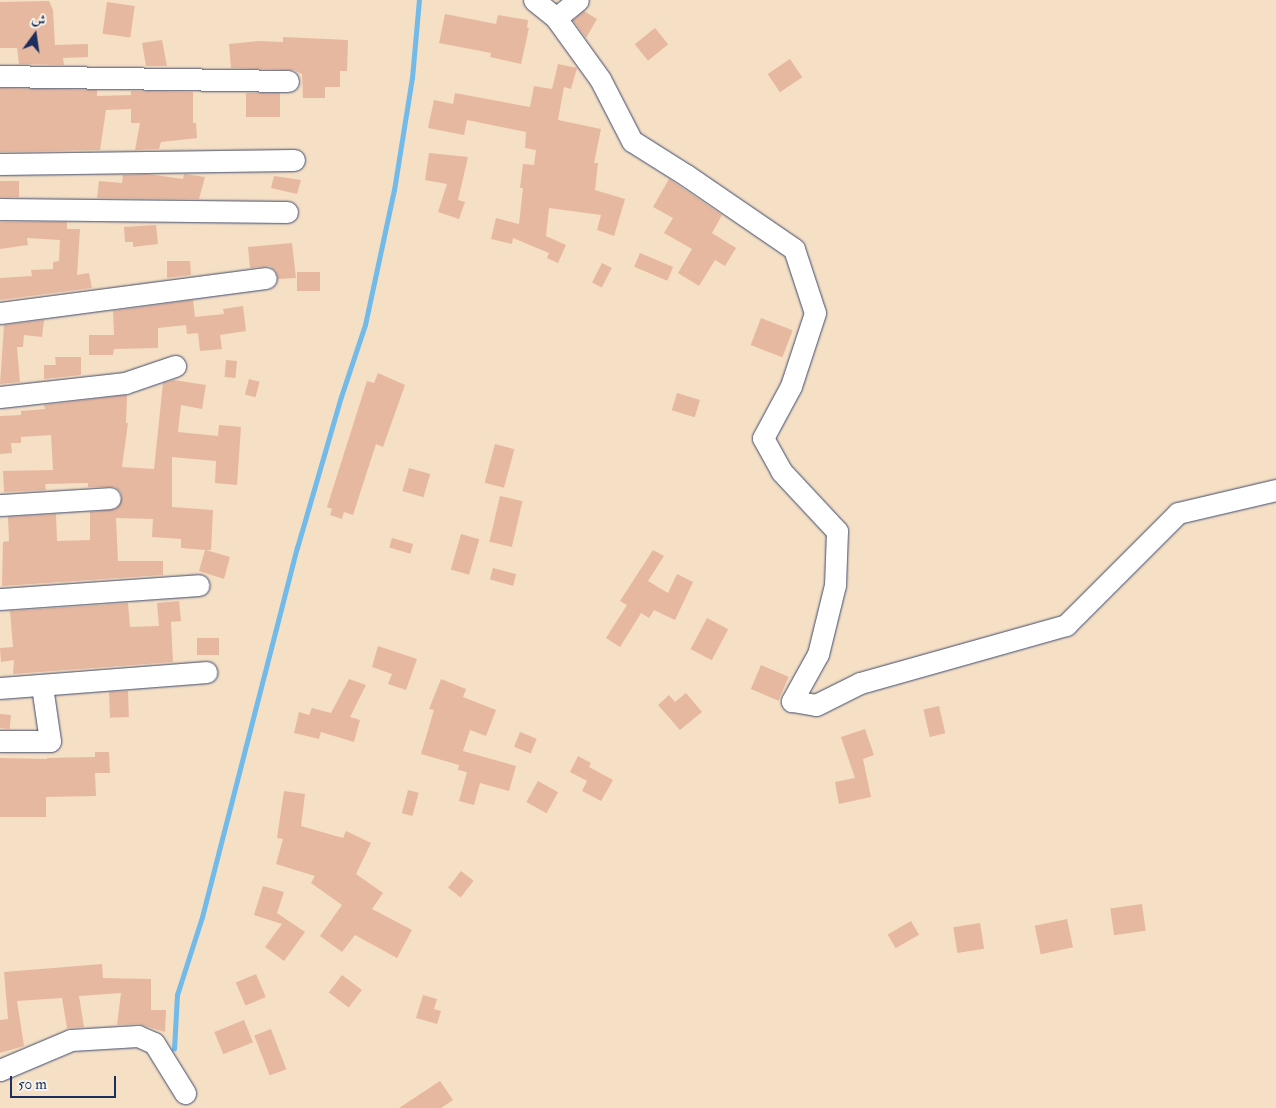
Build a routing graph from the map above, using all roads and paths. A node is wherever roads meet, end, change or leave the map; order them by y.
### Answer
1 (534, 0) edge
2 (578, 0) edge
3 (556, 18) junction
4 (0, 76) edge
5 (288, 81) dead end
6 (294, 160) dead end
7 (0, 164) edge
8 (0, 209) edge
9 (287, 212) dead end
10 (266, 278) dead end
11 (0, 314) edge
12 (175, 366) dead end
13 (0, 397) edge
14 (1276, 490) edge
15 (110, 498) dead end
16 (0, 505) edge
17 (199, 585) dead end
18 (0, 599) edge
19 (206, 672) dead end
20 (42, 686) junction
21 (0, 688) edge
22 (0, 742) edge
23 (0, 1070) edge
24 (185, 1093) dead end

1 - 3 street
2 - 3 street
3 - 14 street
4 - 5 street
6 - 7 street
8 - 9 street
10 - 11 street
12 - 13 street
15 - 16 street
17 - 18 street
19 - 20 street
20 - 21 street
20 - 22 street
23 - 24 street

